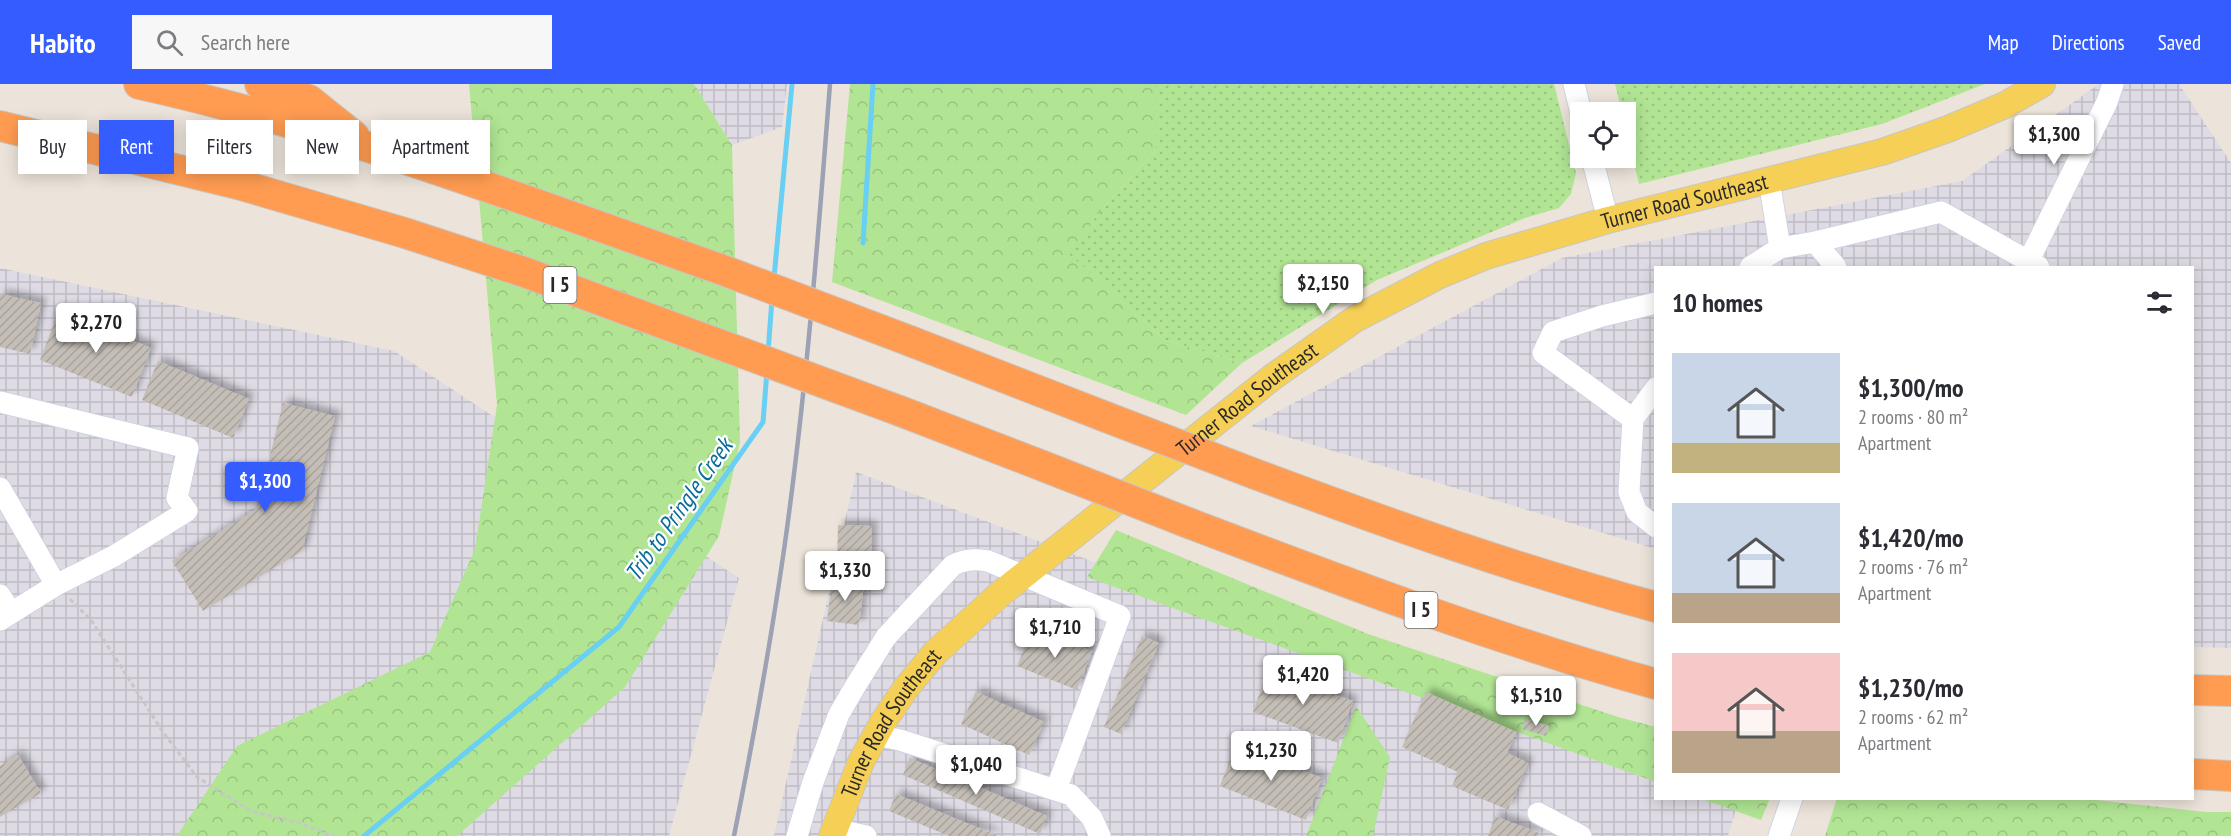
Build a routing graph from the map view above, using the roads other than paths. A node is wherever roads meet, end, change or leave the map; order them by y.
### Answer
1 (139, 84) edge
2 (260, 84) edge
3 (1574, 84) edge
4 (2042, 84) edge
5 (2113, 84) edge
6 (1578, 102) edge
7 (0, 126) edge
8 (18, 130) edge
9 (18, 145) edge
10 (366, 145) junction
11 (0, 147) edge
12 (87, 147) edge
13 (1595, 168) edge
14 (1769, 180) junction
15 (1608, 220) junction
16 (1815, 242) junction
17 (1767, 260) edge
18 (2032, 265) edge
19 (1835, 266) edge
20 (1654, 303) edge
21 (1654, 391) edge
22 (0, 402) edge
23 (1633, 419) junction
24 (0, 488) edge
25 (1654, 526) edge
26 (1022, 576) junction
27 (56, 585) junction
28 (1654, 606) edge
29 (4, 609) edge
30 (1654, 683) edge
31 (2194, 690) edge
32 (2231, 691) edge
33 (876, 735) junction
34 (2194, 774) edge
35 (2231, 776) edge
36 (1056, 790) junction
37 (1791, 800) edge
38 (1538, 813) dead end
39 (833, 832) edge
40 (797, 836) edge
41 (866, 836) edge
42 (1100, 836) edge
43 (1581, 836) edge
44 (1779, 836) edge

1 - 10 highway
2 - 10 highway
3 - 6 street
4 - 14 main road, Turner Road Southeast
5 - 18 street
7 - 8 highway, I 5
9 - 11 highway
10 - 28 highway, bridge
12 - 30 highway, I 5, bridge
13 - 15 street
14 - 15 main road, Turner Road Southeast
14 - 17 street
15 - 26 main road, Turner Road Southeast
16 - 17 street
16 - 18 street
16 - 19 street
20 - 23 street
21 - 23 street
22 - 27 street
23 - 25 street
24 - 27 street
26 - 33 main road, Turner Road Southeast
26 - 36 street
26 - 40 street
27 - 29 street
31 - 32 highway
33 - 36 street
33 - 39 main road, Turner Road Southeast
34 - 35 highway
36 - 42 street
37 - 44 street
38 - 43 street
39 - 41 street

